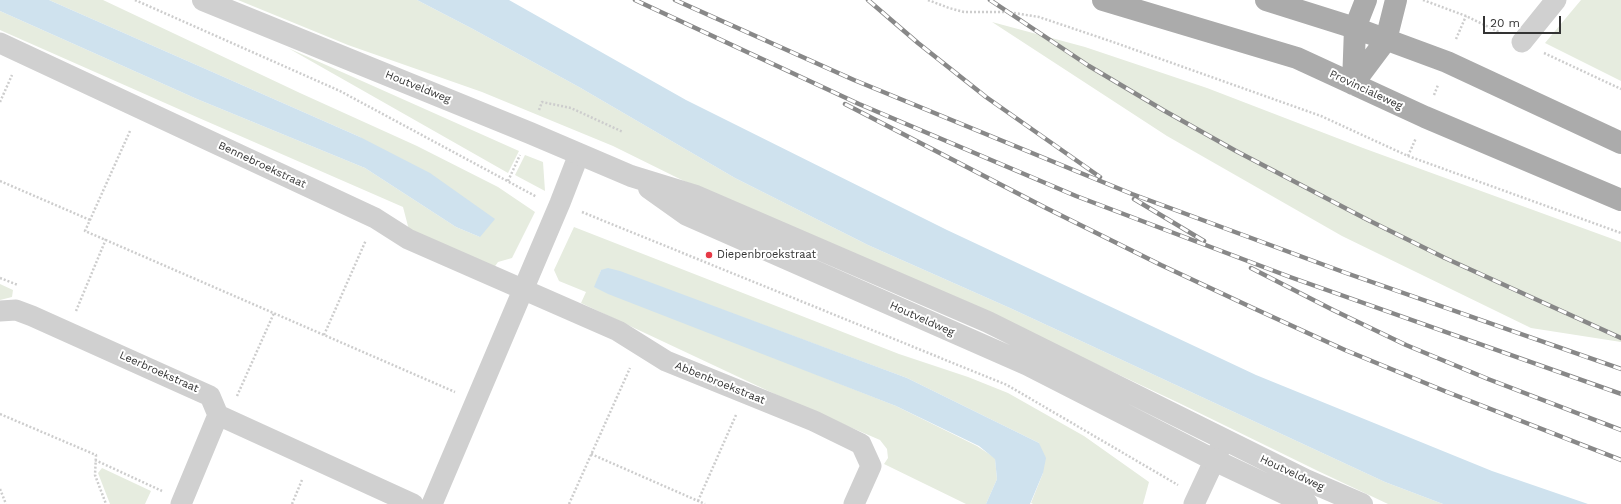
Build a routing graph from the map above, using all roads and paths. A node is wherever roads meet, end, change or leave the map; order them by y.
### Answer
1 (135, 0) edge
2 (203, 0) edge
3 (928, 0) edge
4 (1103, 0) edge
5 (1266, 0) edge
6 (1366, 0) edge
7 (1396, 0) edge
8 (1556, 0) edge
9 (1356, 28) junction
10 (1386, 40) junction
11 (1522, 42) dead end
12 (0, 43) edge
13 (21, 53) junction
14 (1353, 84) junction
15 (0, 102) edge
16 (141, 109) junction
17 (1621, 143) edge
18 (579, 154) junction
19 (631, 176) junction
20 (0, 181) edge
21 (1621, 200) edge
22 (560, 203) junction
23 (376, 218) junction
24 (90, 220) junction
25 (1621, 233) edge
26 (106, 239) junction
27 (522, 289) junction
28 (0, 310) edge
29 (274, 312) junction
30 (67, 331) junction
31 (324, 335) junction
32 (640, 345) junction
33 (745, 394) junction
34 (476, 401) junction
35 (0, 414) edge
36 (222, 417) junction
37 (1223, 439) junction
38 (592, 454) junction
39 (95, 460) junction
40 (1214, 460) junction
41 (0, 489) edge
42 (1196, 500) edge
43 (698, 501) junction
44 (181, 502) edge
45 (6, 504) edge
46 (106, 504) edge
47 (413, 504) edge
48 (432, 504) edge
49 (569, 504) edge
50 (706, 504) edge
51 (854, 504) edge
52 (1307, 504) edge
53 (1362, 504) edge

1 - 22 path
2 - 18 street, Houtveldweg
3 - 25 path
4 - 14 main road, Provincialeweg
5 - 9 main road
6 - 9 main road
7 - 10 main road
8 - 11 street
9 - 10 main road
9 - 14 main road
10 - 14 main road
10 - 17 main road
12 - 13 street, Bennebroekstraat
13 - 15 path
13 - 16 street, Bennebroekstraat
14 - 21 main road, Provincialeweg
16 - 23 street, Bennebroekstraat
16 - 24 path
18 - 19 street, Houtveldweg
18 - 22 street
19 - 37 street, Houtveldweg
19 - 40 street, Houtveldweg
20 - 24 path
22 - 27 street
22 - 42 path
23 - 27 street, Bennebroekstraat
23 - 31 path
24 - 26 path
26 - 29 path
26 - 30 path
27 - 32 street, Abbenbroekstraat
27 - 34 street
28 - 30 street, Leerbroekstraat
29 - 31 path
29 - 36 path
30 - 36 street, Leerbroekstraat
31 - 34 path
32 - 33 street, Abbenbroekstraat
32 - 38 path
33 - 43 path
33 - 51 street, Abbenbroekstraat
34 - 48 street
35 - 39 path
36 - 44 street
36 - 47 street
37 - 40 street
37 - 53 street, Houtveldweg
38 - 43 path
38 - 49 path
39 - 44 path
39 - 46 path
40 - 42 street
40 - 52 street, Houtveldweg
41 - 45 path
43 - 50 path

